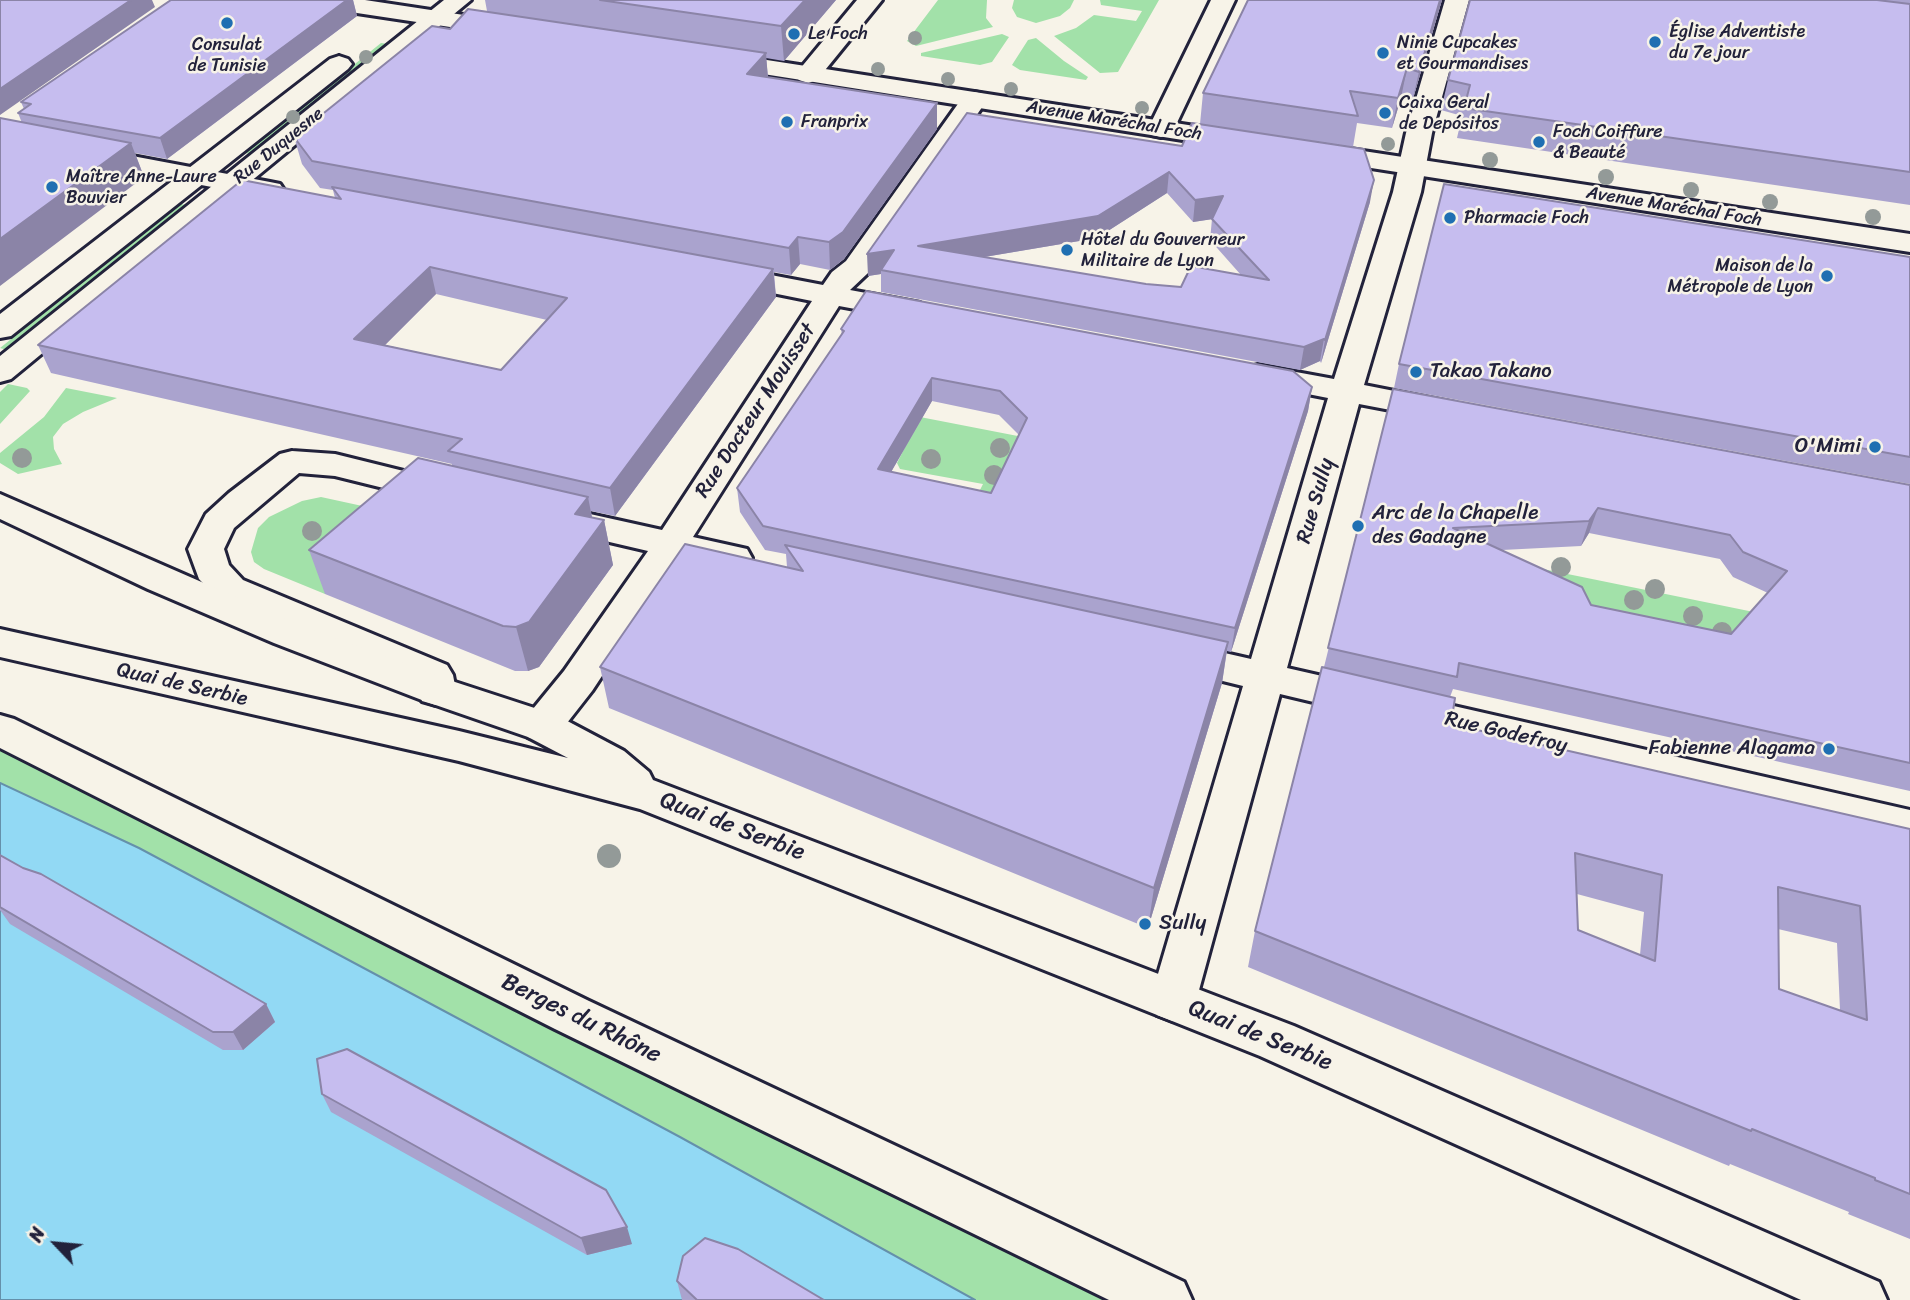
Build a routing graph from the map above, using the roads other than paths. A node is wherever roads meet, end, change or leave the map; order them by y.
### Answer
1 (317, 0) edge
2 (459, 0) edge
3 (870, 0) edge
4 (1223, 0) edge
5 (1457, 0) edge
6 (420, 10) edge
7 (536, 33) edge
8 (685, 56) edge
9 (807, 75) junction
10 (974, 100) junction
11 (4, 129) edge
12 (1161, 129) junction
13 (1271, 145) edge
14 (1298, 150) edge
15 (1412, 167) junction
16 (196, 176) junction
17 (233, 183) junction
18 (293, 194) edge
19 (1910, 243) edge
20 (696, 270) edge
21 (831, 295) junction
22 (935, 315) edge
23 (0, 329) edge
24 (1228, 370) edge
25 (0, 372) edge
26 (1346, 392) junction
27 (1466, 414) edge
28 (472, 498) edge
29 (0, 505) edge
30 (526, 511) edge
31 (671, 544) junction
32 (767, 565) edge
33 (0, 643) edge
34 (1135, 647) edge
35 (1266, 677) junction
36 (436, 691) junction
37 (542, 726) junction
38 (0, 730) edge
39 (649, 795) junction
40 (1910, 827) edge
41 (1172, 1001) junction
42 (1165, 1300) edge
43 (1860, 1300) edge

1 - 6 street
2 - 6 street, Rue Duquesne
3 - 9 street
4 - 12 street
5 - 15 street, Rue Sully
6 - 7 street
6 - 16 street, Rue Duquesne
6 - 17 street, Rue Duquesne
8 - 9 street, Avenue Maréchal Foch
9 - 10 street, Avenue Maréchal Foch
10 - 12 street, Avenue Maréchal Foch
10 - 21 street, Rue Docteur Mouisset
11 - 16 street
12 - 13 street, Avenue Maréchal Foch
14 - 15 street, Avenue Maréchal Foch
15 - 19 street, Avenue Maréchal Foch
15 - 26 street, Rue Sully
16 - 17 street
16 - 23 street, Rue Duquesne
17 - 18 street
17 - 25 street, Rue Duquesne
20 - 21 street
21 - 22 street
21 - 31 street, Rue Docteur Mouisset
24 - 26 street
26 - 27 street
26 - 35 street, Rue Sully
28 - 36 street
29 - 36 street, Quai de Serbie
30 - 31 street
31 - 32 street
31 - 37 street, Rue Docteur Mouisset
33 - 39 street, Quai de Serbie
34 - 35 street, Rue Godefroy
35 - 40 street, Rue Godefroy
35 - 41 street, Rue Sully
36 - 37 street, Quai de Serbie
37 - 39 street, Quai de Serbie
38 - 42 street, Berges du Rhône
39 - 41 street, Quai de Serbie
41 - 43 street, Quai de Serbie

